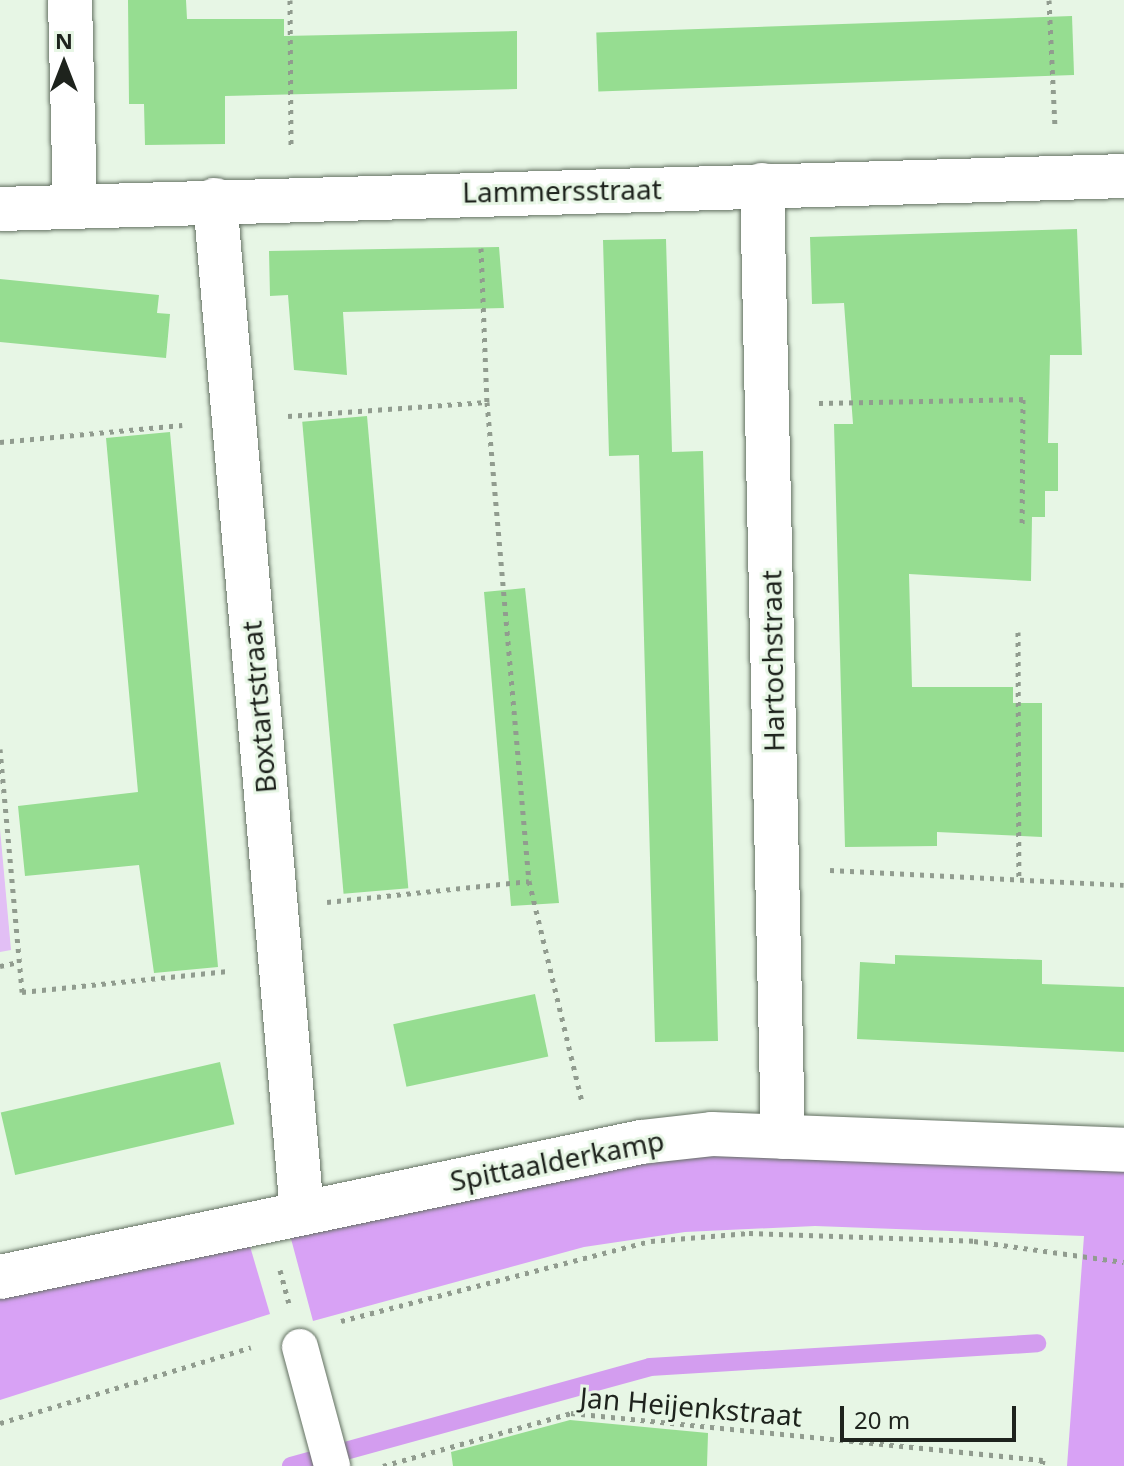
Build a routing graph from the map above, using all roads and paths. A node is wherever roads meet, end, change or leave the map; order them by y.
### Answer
1 (70, 0) edge
2 (290, 0) edge
3 (1049, 0) edge
4 (1124, 176) edge
5 (1057, 178) junction
6 (762, 185) junction
7 (479, 191) junction
8 (291, 197) junction
9 (215, 200) junction
10 (75, 206) junction
11 (0, 209) edge
12 (487, 402) junction
13 (766, 404) junction
14 (233, 420) junction
15 (0, 442) edge
16 (1022, 528) dead end
17 (1018, 632) dead end
18 (0, 749) edge
19 (777, 871) junction
20 (1019, 878) junction
21 (529, 881) junction
22 (1124, 885) edge
23 (275, 908) junction
24 (19, 962) junction
25 (0, 966) edge
26 (281, 966) junction
27 (783, 1137) junction
28 (1124, 1150) edge
29 (594, 1151) junction
30 (284, 1216) junction
31 (1124, 1262) edge
32 (0, 1277) edge
33 (298, 1340) junction
34 (0, 1423) edge
35 (332, 1466) edge
36 (383, 1466) edge
37 (1042, 1466) edge

1 - 10 street
2 - 8 path
3 - 5 path
4 - 5 street, Lammersstraat
5 - 6 street, Lammersstraat
6 - 7 street, Lammersstraat
6 - 13 street, Hartochstraat
7 - 8 street, Lammersstraat
7 - 12 path
8 - 9 street, Lammersstraat
9 - 10 street, Lammersstraat
9 - 14 street, Boxtartstraat
10 - 11 street, Lammersstraat
12 - 14 path
12 - 21 path
13 - 16 path
13 - 19 street, Hartochstraat
14 - 15 path
14 - 23 street, Boxtartstraat
17 - 20 path
18 - 24 path
19 - 20 path
19 - 27 street, Hartochstraat
20 - 22 path
21 - 23 path
21 - 29 path
23 - 26 street, Boxtartstraat
24 - 25 path
24 - 26 path
26 - 30 street, Boxtartstraat
27 - 28 street, Spittaalderkamp
27 - 29 street, Spittaalderkamp
29 - 30 street, Spittaalderkamp
30 - 32 street, Spittaalderkamp
30 - 33 path
31 - 33 path
33 - 34 path
33 - 35 lane
36 - 37 path, Jan Heijenkstraat

